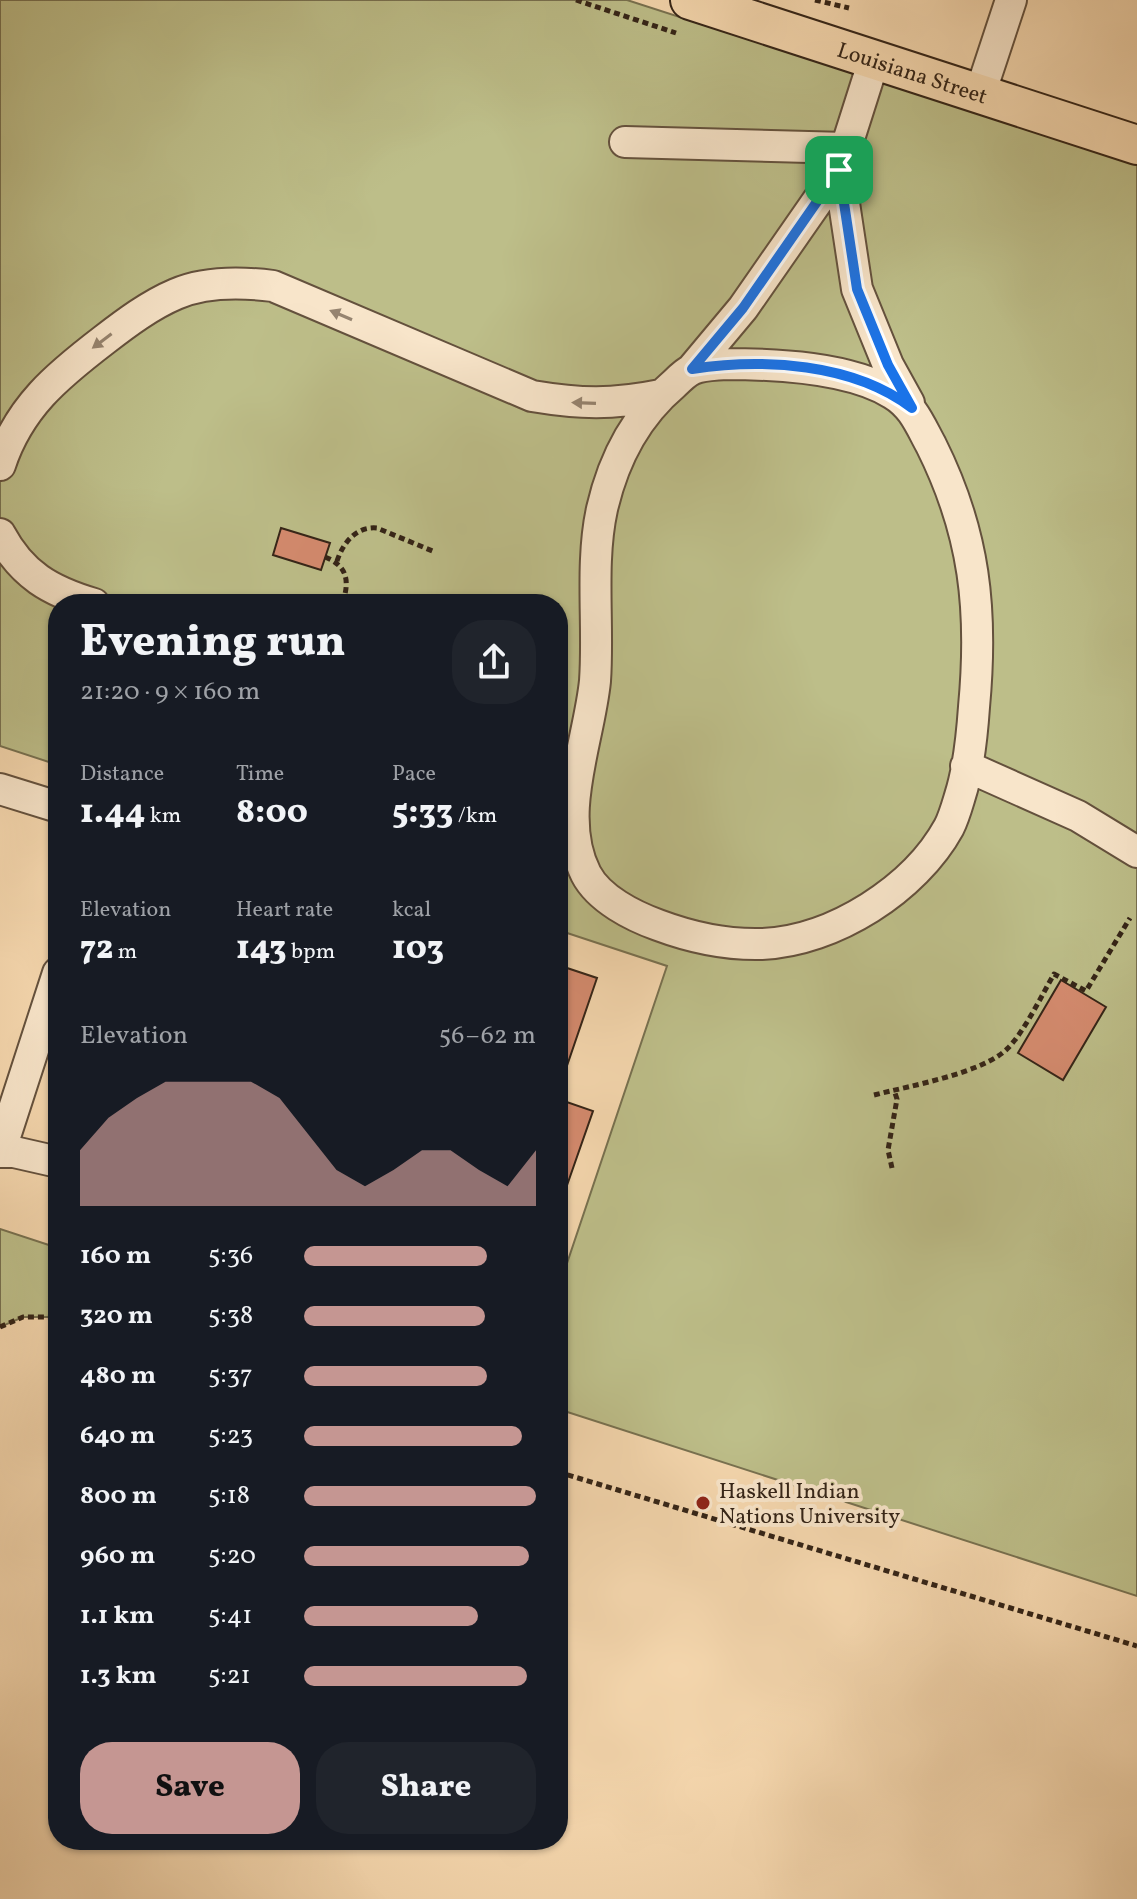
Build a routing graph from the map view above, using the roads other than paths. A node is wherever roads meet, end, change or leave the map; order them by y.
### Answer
1 (690, 0) edge
2 (1011, 0) edge
3 (874, 60) junction
4 (980, 94) junction
5 (625, 142) dead end
6 (1137, 145) edge
7 (843, 159) junction
8 (692, 369) junction
9 (661, 395) junction
10 (912, 408) junction
11 (0, 465) edge
12 (0, 534) edge
13 (62, 594) edge
14 (966, 766) junction
15 (0, 789) edge
16 (568, 791) edge
17 (48, 804) edge
18 (568, 808) edge
19 (1137, 852) edge
20 (48, 1004) edge
21 (0, 1152) edge
22 (48, 1160) edge

1 - 3 main road, Louisiana Street
2 - 4 lane
3 - 4 main road, Louisiana Street
3 - 7 lane
4 - 6 main road, Louisiana Street
5 - 7 lane
7 - 8 lane
7 - 10 lane
8 - 9 lane
8 - 10 lane
9 -> 11 lane
9 - 16 lane
10 - 14 lane
12 - 13 lane
14 - 18 lane
14 - 19 lane
15 - 17 lane
20 - 21 lane
21 - 22 lane

